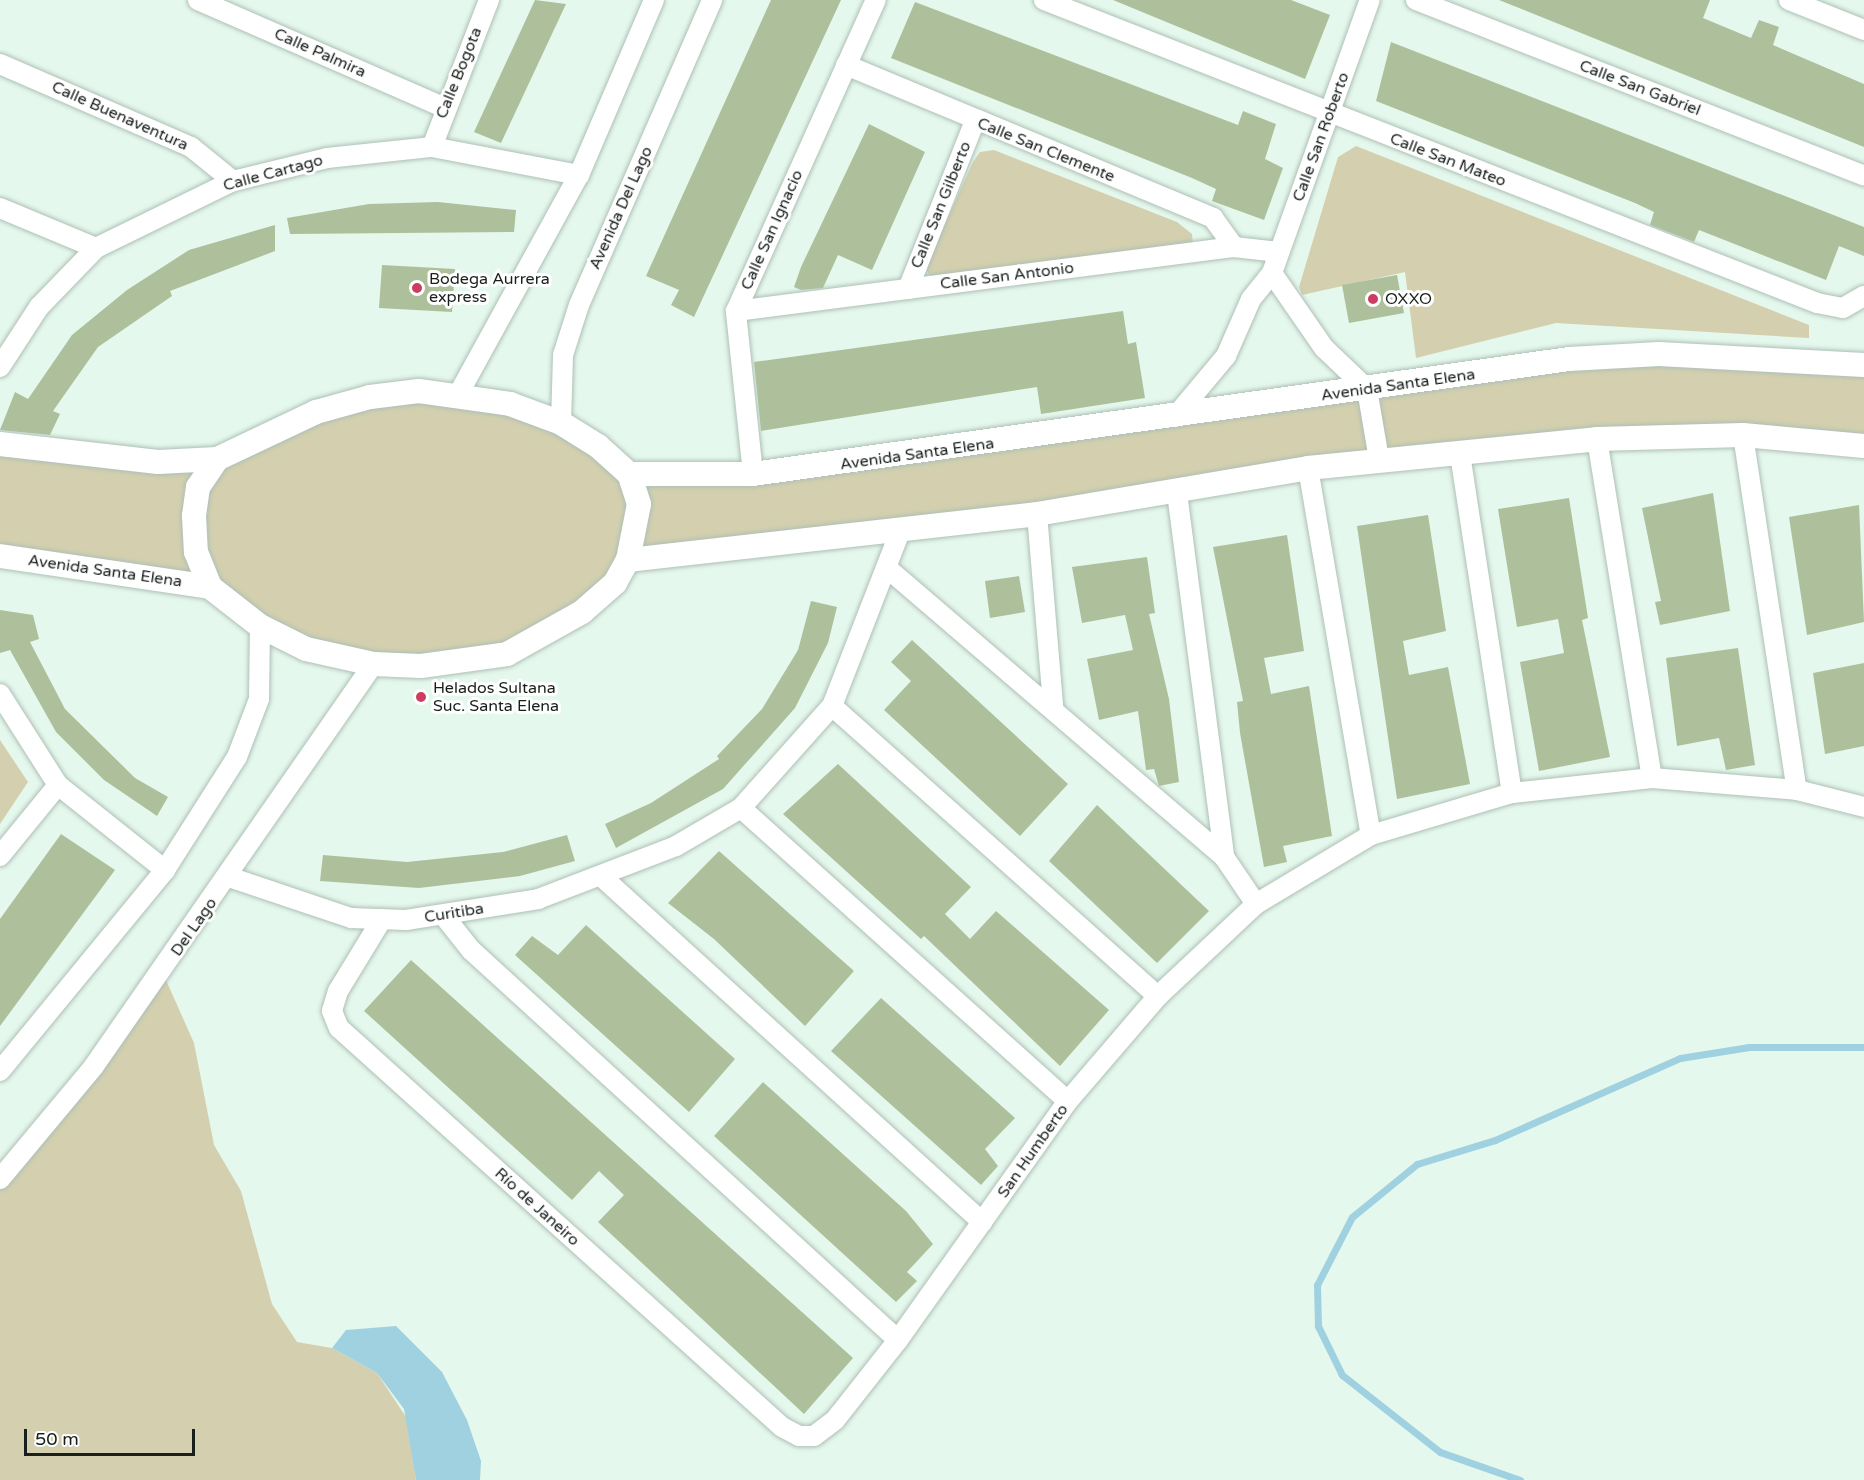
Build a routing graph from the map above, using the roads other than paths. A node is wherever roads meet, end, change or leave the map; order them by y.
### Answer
1 (198, 0) edge
2 (489, 0) edge
3 (654, 0) edge
4 (712, 0) edge
5 (876, 0) edge
6 (1044, 0) edge
7 (1370, 0) edge
8 (1416, 0) edge
9 (1789, 0) edge
10 (1864, 30) edge
11 (0, 64) edge
12 (846, 65) junction
13 (443, 107) junction
14 (1330, 114) junction
15 (975, 121) junction
16 (432, 147) junction
17 (579, 175) junction
18 (1864, 176) edge
19 (233, 181) junction
20 (0, 208) edge
21 (1234, 247) junction
22 (96, 248) junction
23 (1279, 252) junction
24 (1272, 273) junction
25 (908, 290) junction
26 (1860, 299) edge
27 (736, 310) junction
28 (1, 361) edge
29 (1864, 365) edge
30 (1367, 389) junction
31 (459, 393) junction
32 (1175, 417) junction
33 (561, 423) junction
34 (1743, 435) junction
35 (1597, 439) junction
36 (0, 444) edge
37 (1864, 446) edge
38 (1460, 454) junction
39 (217, 459) junction
40 (1378, 459) junction
41 (1308, 468) junction
42 (630, 474) junction
43 (753, 474) junction
44 (1177, 493) junction
45 (1037, 514) junction
46 (900, 532) junction
47 (0, 556) edge
48 (628, 560) junction
49 (887, 568) junction
50 (210, 587) junction
51 (260, 626) junction
52 (373, 664) junction
53 (0, 694) edge
54 (832, 706) junction
55 (1053, 706) junction
56 (1653, 778) junction
57 (58, 785) junction
58 (1797, 790) junction
59 (1512, 793) junction
60 (1864, 807) edge
61 (741, 808) junction
62 (1371, 835) junction
63 (0, 856) edge
64 (1224, 857) junction
65 (165, 870) junction
66 (601, 876) junction
67 (229, 877) junction
68 (1256, 904) junction
69 (444, 916) junction
70 (382, 919) junction
71 (1158, 996) junction
72 (0, 1071) edge
73 (1068, 1101) junction
74 (0, 1179) edge
75 (982, 1222) junction
76 (898, 1340) junction
77 (835, 1420) joint

1 - 13 street, Calle Palmira
2 - 13 street, Calle Bogota
3 - 17 street
4 - 33 street, Avenida Del Lago
5 - 12 street, Calle San Ignacio
6 - 14 street, Calle San Mateo
7 - 14 street, Calle San Roberto
8 - 18 street, Calle San Gabriel
9 - 10 street
11 - 19 street, Calle Buenaventura
12 - 15 street, Calle San Clemente
12 - 27 street, Calle San Ignacio
13 - 16 street, Calle Bogota
14 - 23 street, Calle San Roberto
14 - 26 street, Calle San Mateo
15 - 21 street, Calle San Clemente
15 - 25 street, Calle San Gilberto
16 - 17 street, Calle Cartago
16 - 19 street, Calle Cartago
17 - 31 street
19 - 22 street, Calle Cartago
20 - 22 street
21 - 23 street, Calle San Antonio
21 - 25 street, Calle San Antonio
22 - 28 street, Calle Cartago
23 - 24 street, Calle San Roberto
24 - 30 street
24 - 32 street, Calle San Roberto
25 - 27 street, Calle San Antonio
27 - 43 street, Calle San Ignacio
29 - 30 street, Avenida Santa Elena
30 - 32 street, Avenida Santa Elena
30 - 40 street
31 - 33 street
31 - 39 street
32 - 43 street, Avenida Santa Elena
33 - 42 street
34 - 35 street
34 - 37 street
34 - 58 street
35 - 38 street
35 - 56 street
36 - 39 street
38 - 40 street
38 - 59 street
39 - 50 street
40 - 41 street
41 - 44 street
41 - 62 street
42 - 43 street, Avenida Santa Elena
42 - 48 street
44 - 45 street
44 - 64 street
45 - 46 street
45 - 55 street
46 - 48 street
46 - 49 street
47 - 50 street, Avenida Santa Elena
48 - 52 street
49 - 54 street
49 - 55 street
50 - 51 street
51 - 52 street
51 - 65 street
52 - 67 street, Del Lago
53 - 57 street
54 - 61 street, Curitiba
54 - 71 street
55 - 64 street
56 - 58 street, San Humberto
56 - 59 street, San Humberto
57 - 63 street
57 - 65 street
58 - 60 street, San Humberto
59 - 62 street, San Humberto
61 - 66 street, Curitiba
61 - 73 street
62 - 68 street, San Humberto
64 - 68 street
65 - 72 street
66 - 69 street, Curitiba
66 - 75 street
67 - 70 street, Curitiba
67 - 74 street, Del Lago
68 - 71 street, San Humberto
69 - 70 street, Curitiba
69 - 76 street
70 - 77 street, Río de Janeiro
71 - 73 street, San Humberto
73 - 75 street, San Humberto
75 - 76 street, San Humberto
76 - 77 street, San Humberto

